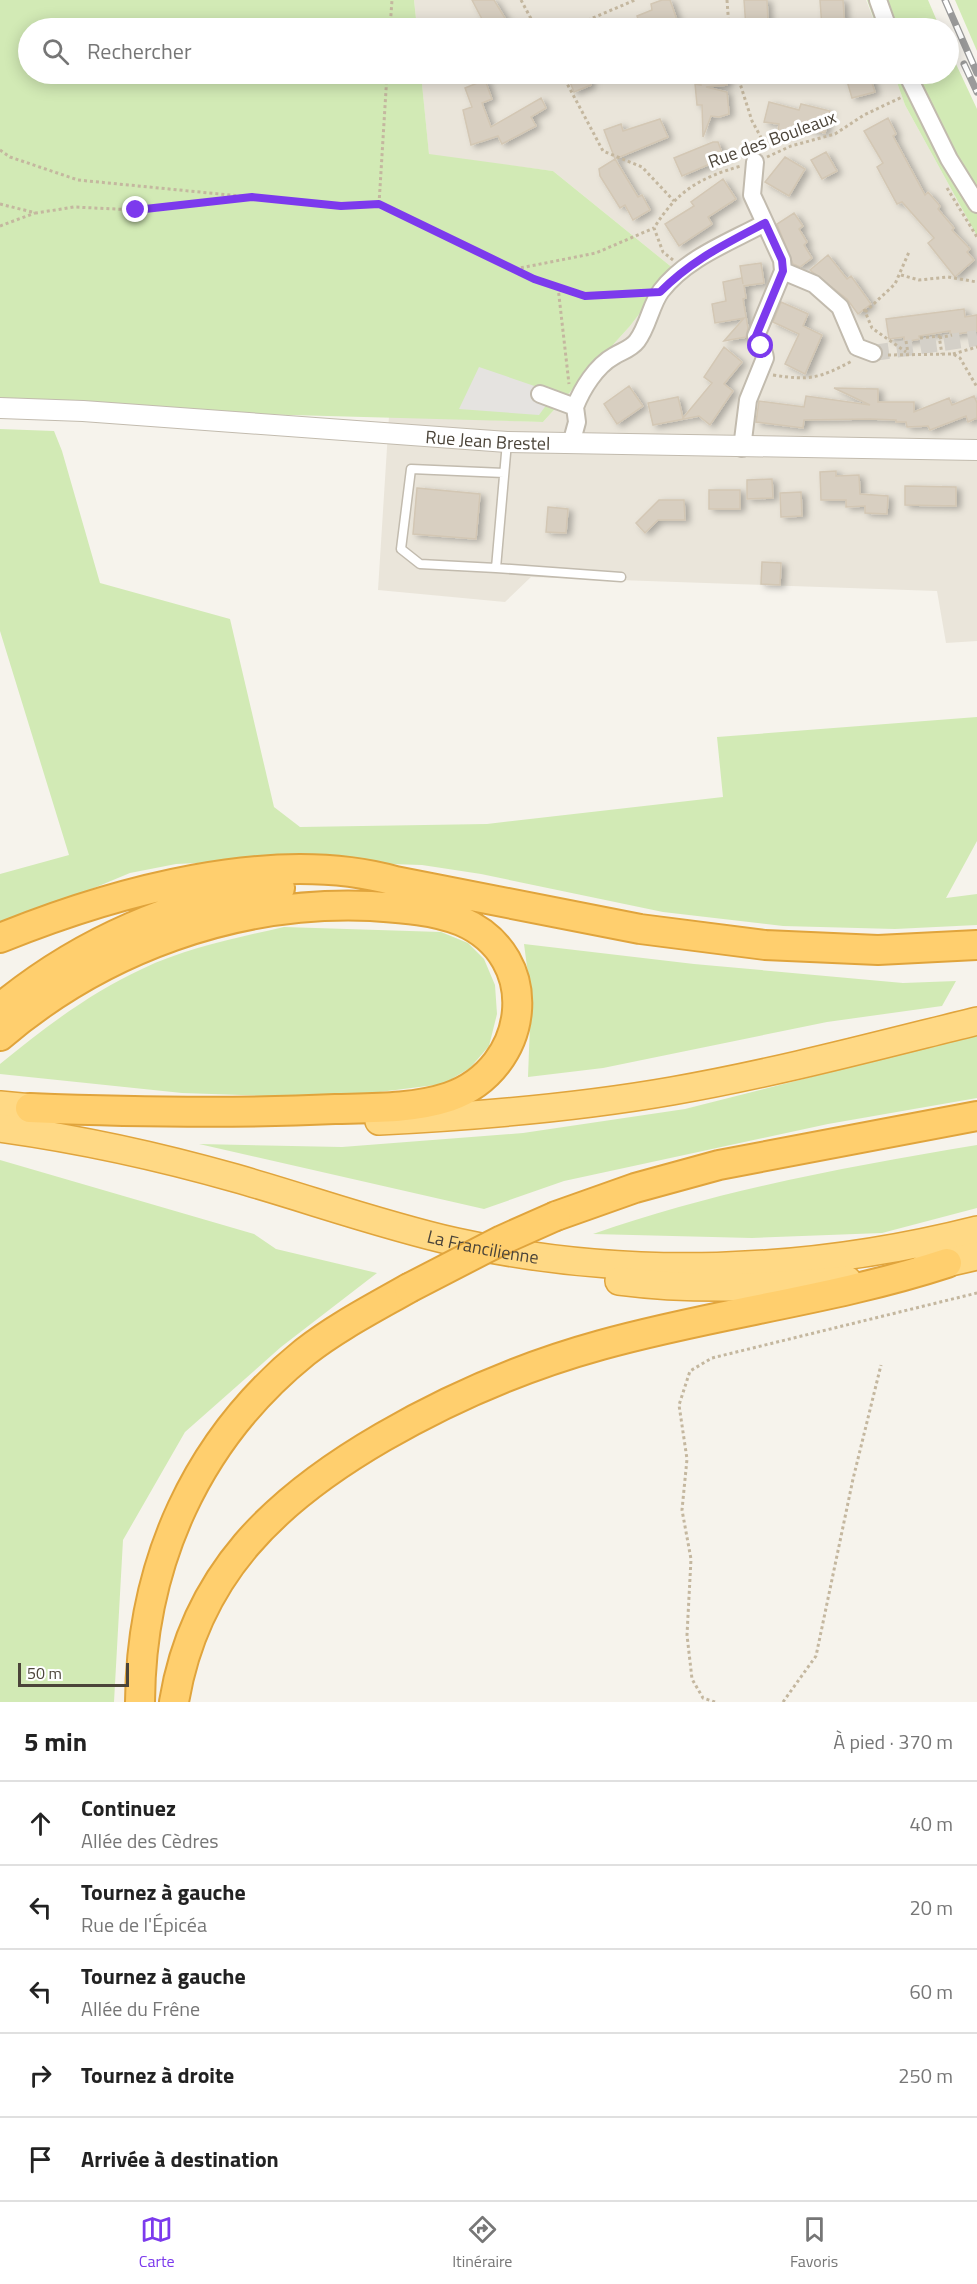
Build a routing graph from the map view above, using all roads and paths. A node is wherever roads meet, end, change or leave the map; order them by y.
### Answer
1 (392, 0) edge
2 (521, 0) edge
3 (635, 0) edge
4 (727, 0) edge
5 (878, 0) edge
6 (391, 18) edge
7 (531, 18) edge
8 (593, 18) edge
9 (728, 18) edge
10 (884, 18) edge
11 (386, 84) edge
12 (567, 84) edge
13 (740, 84) edge
14 (912, 84) edge
15 (915, 91) junction
16 (0, 150) edge
17 (755, 162) junction
18 (252, 197) junction
19 (674, 201) junction
20 (0, 204) edge
21 (379, 204) junction
22 (977, 204) edge
23 (36, 213) junction
24 (765, 223) junction
25 (0, 226) edge
26 (654, 228) junction
27 (909, 252) dead end
28 (684, 268) junction
29 (514, 269) junction
30 (783, 271) junction
31 (901, 274) junction
32 (977, 282) edge
33 (558, 287) junction
34 (660, 292) junction
35 (952, 335) dead end
36 (920, 338) dead end
37 (939, 338) junction
38 (906, 341) dead end
39 (977, 347) edge
40 (873, 353) dead end
41 (942, 354) dead end
42 (953, 354) dead end
43 (540, 394) dead end
44 (577, 402) junction
45 (0, 408) edge
46 (507, 442) junction
47 (571, 444) junction
48 (742, 448) junction
49 (977, 450) edge
50 (504, 473) junction
51 (496, 568) junction
52 (621, 577) dead end
53 (395, 881) junction
54 (0, 938) edge
55 (977, 945) edge
56 (0, 1008) edge
57 (977, 1021) edge
58 (0, 1036) edge
59 (8, 1111) edge
60 (977, 1116) edge
61 (320, 1205) junction
62 (977, 1230) edge
63 (977, 1256) edge
64 (947, 1263) junction
65 (977, 1293) edge
66 (881, 1365) dead end
67 (140, 1702) edge
68 (174, 1702) edge
69 (715, 1702) edge
70 (783, 1702) edge

1 - 6 path
2 - 7 path
3 - 8 path
4 - 9 path
5 - 10 street
11 - 21 path
12 - 19 path
13 - 17 path
14 - 15 street
15 - 17 path, Rue des Bouleaux
15 - 22 street
16 - 18 path
17 - 19 path, Rue des Bouleaux
17 - 24 street
18 - 21 path
18 - 23 path
19 - 26 path, Rue des Bouleaux
20 - 23 path
21 - 29 path
23 - 25 path
24 - 28 street
24 - 30 street
26 - 28 path
26 - 29 path
27 - 31 path
28 - 34 street
29 - 33 path
30 - 40 street
30 - 48 street
31 - 32 path
31 - 38 path
33 - 34 path
33 - 44 path
34 - 44 street
35 - 37 path
36 - 37 path
37 - 41 path
39 - 42 path
43 - 44 street
44 - 47 street
45 - 46 street, Rue Jean Brestel
46 - 47 street, Rue Jean Brestel
46 - 50 lane
47 - 48 street, Rue Jean Brestel
48 - 49 street, Rue Jean Brestel
50 - 51 lane
50 - 51 lane
51 - 52 lane
53 - 54 highway
53 - 55 highway
53 - 56 highway
57 - 59 highway
58 - 59 highway
59 - 61 highway, La Francilienne
60 - 67 highway, bridge
61 - 62 highway, La Francilienne
61 - 64 highway
63 - 64 highway
64 - 68 highway
65 - 69 path
66 - 70 path

